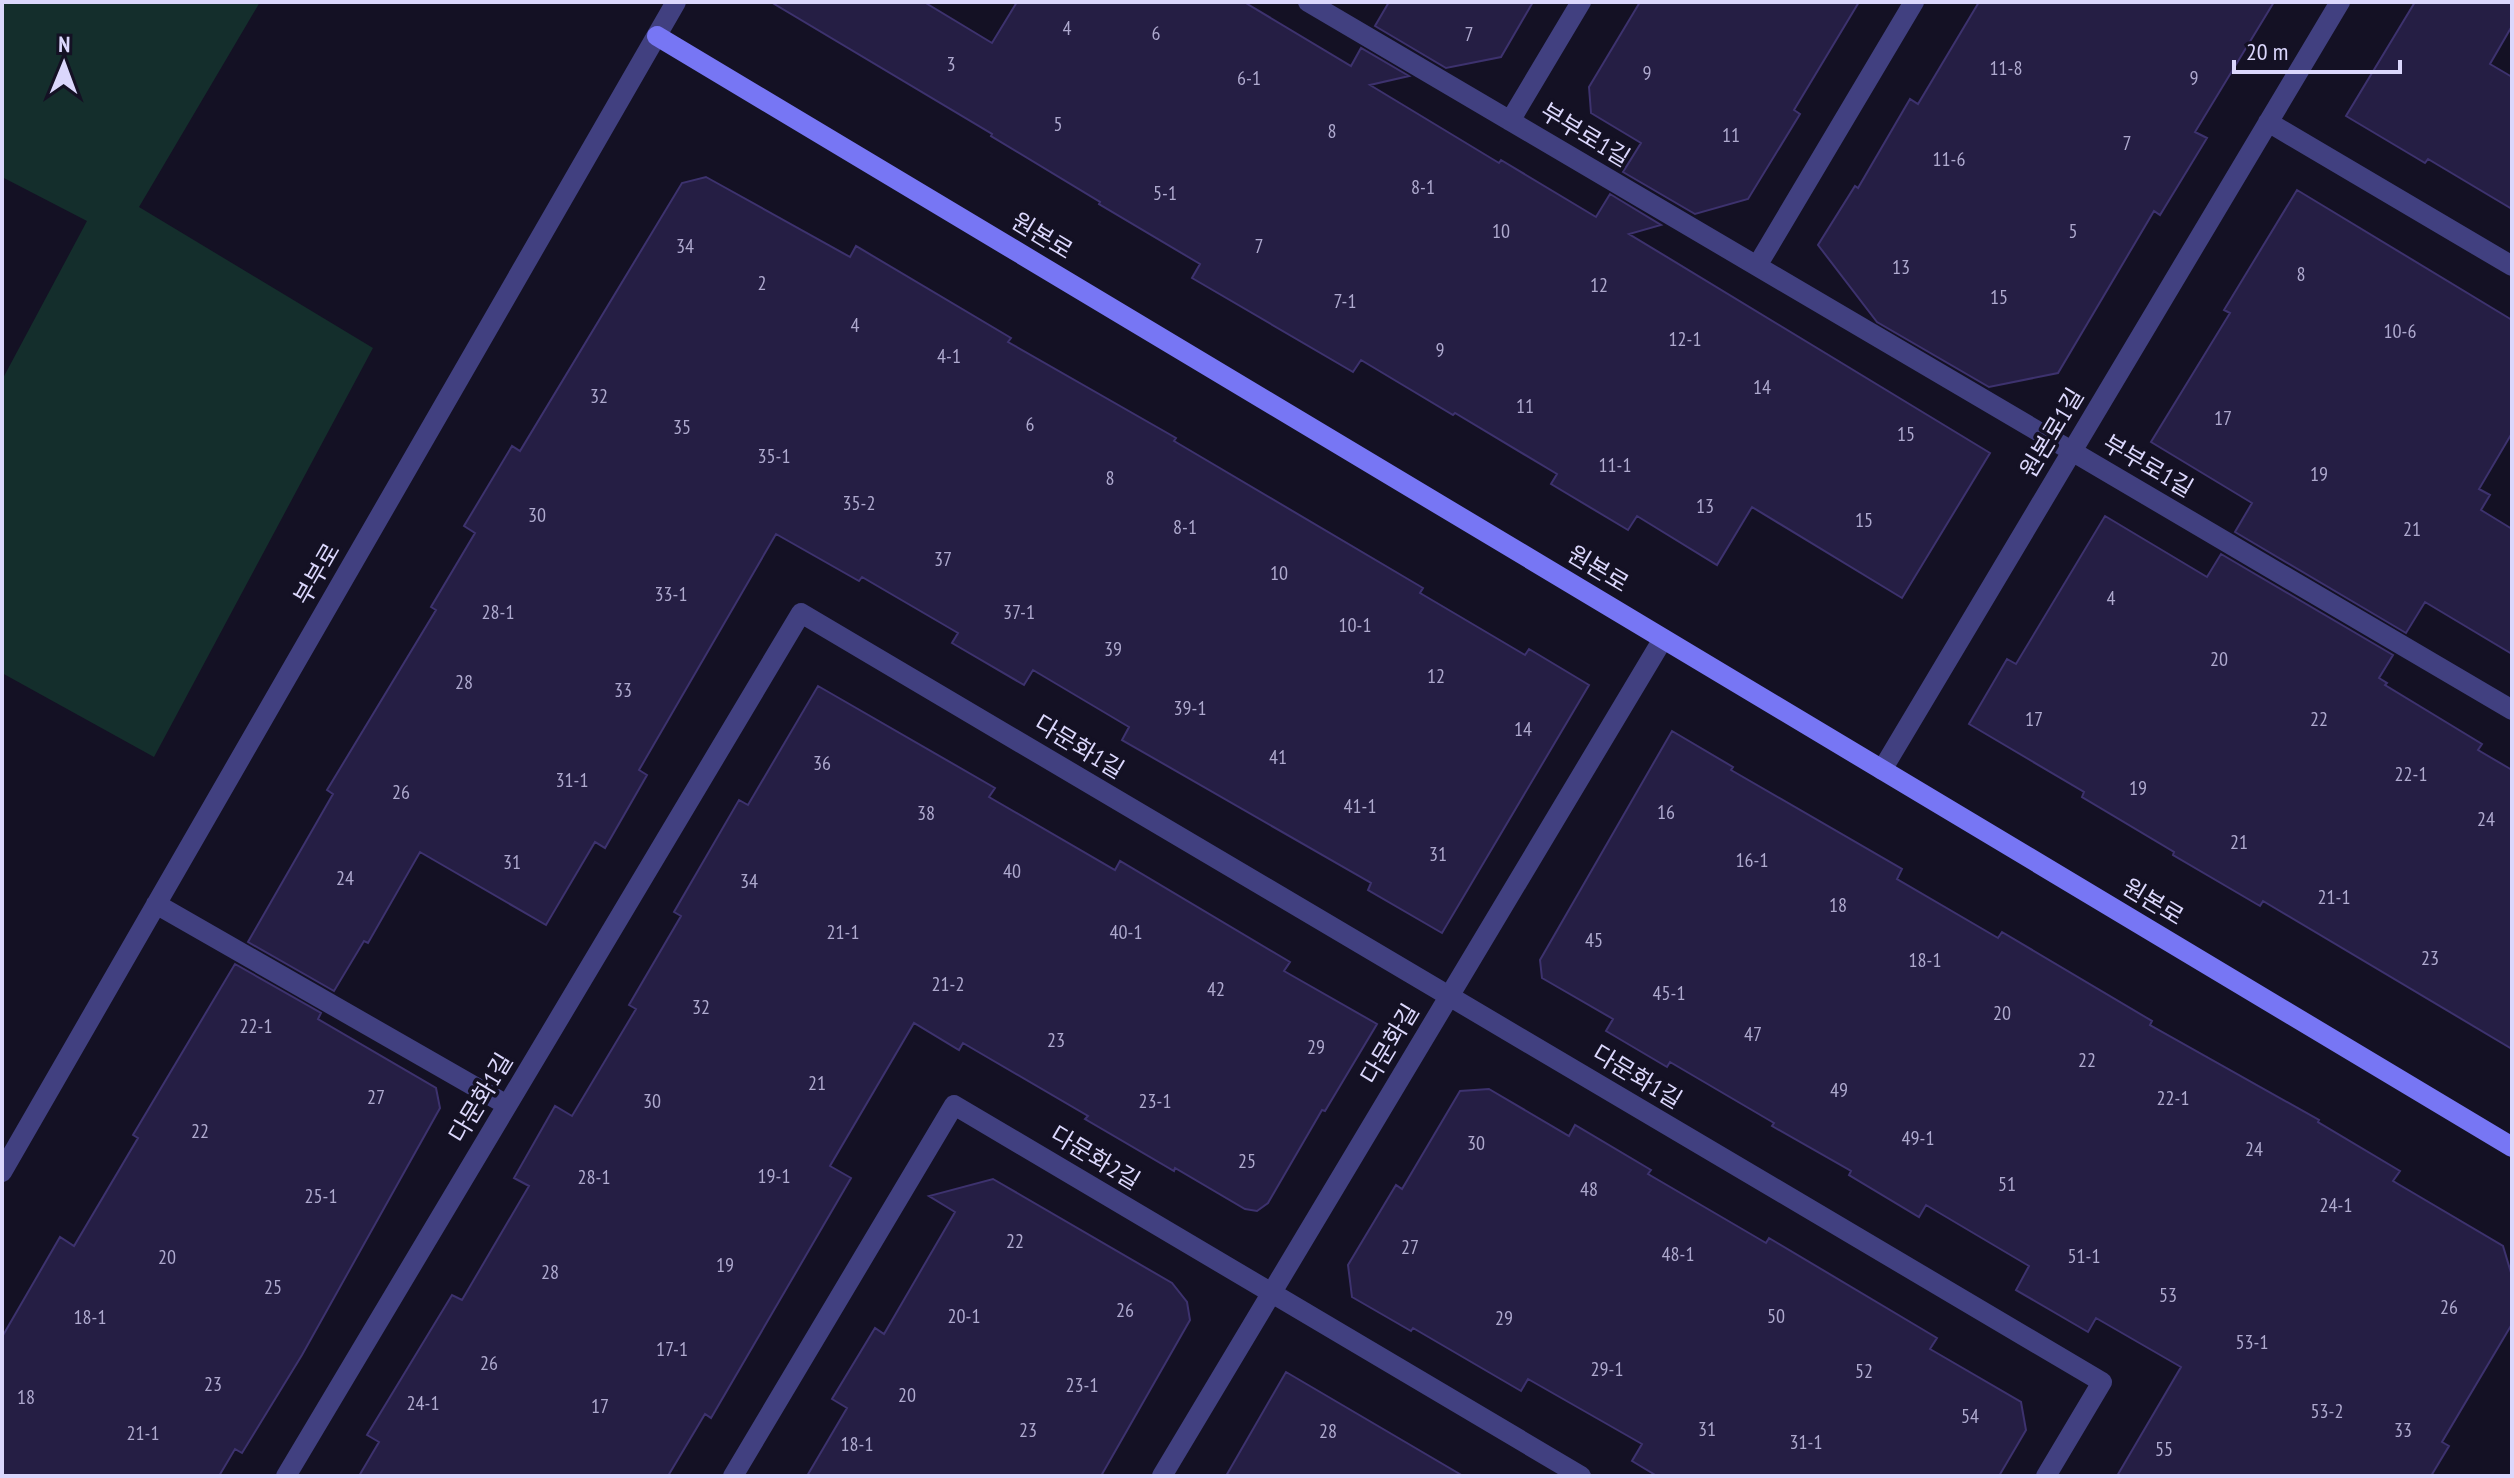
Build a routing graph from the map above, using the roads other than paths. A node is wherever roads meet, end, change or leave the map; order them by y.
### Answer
1 (676, 2) edge
2 (1308, 2) edge
3 (1581, 2) edge
4 (1914, 2) edge
5 (2340, 2) edge
6 (657, 36) junction
7 (1510, 121) junction
8 (2268, 122) junction
9 (1757, 266) junction
10 (2512, 266) edge
11 (2072, 451) junction
12 (1663, 639) junction
13 (2512, 710) edge
14 (1882, 770) junction
15 (156, 904) junction
16 (1449, 996) junction
17 (507, 1105) junction
18 (2512, 1147) edge
19 (2, 1172) edge
20 (1271, 1293) junction
21 (286, 1476) edge
22 (733, 1476) edge
23 (1162, 1476) edge
24 (1581, 1476) edge
25 (2046, 1476) edge

1 - 6 street, 부부로
2 - 7 street, 부부로1길
3 - 7 street, 부부로1길
4 - 9 street
5 - 8 street, 원본로1길
6 - 12 street, 원본로
6 - 15 street, 부부로
7 - 9 street, 부부로1길
8 - 10 street
8 - 11 street, 원본로1길
9 - 11 street, 부부로1길
11 - 13 street, 부부로1길
11 - 14 street, 원본로1길
12 - 14 street, 원본로
12 - 16 street, 다문화길
14 - 18 street, 원본로
15 - 17 street
15 - 19 street, 부부로
16 - 17 street, 다문화1길
16 - 20 street, 다문화길
16 - 25 street, 다문화1길
17 - 21 street, 다문화1길
20 - 22 street, 다문화2길
20 - 23 street, 다문화길
20 - 24 street, 다문화2길

